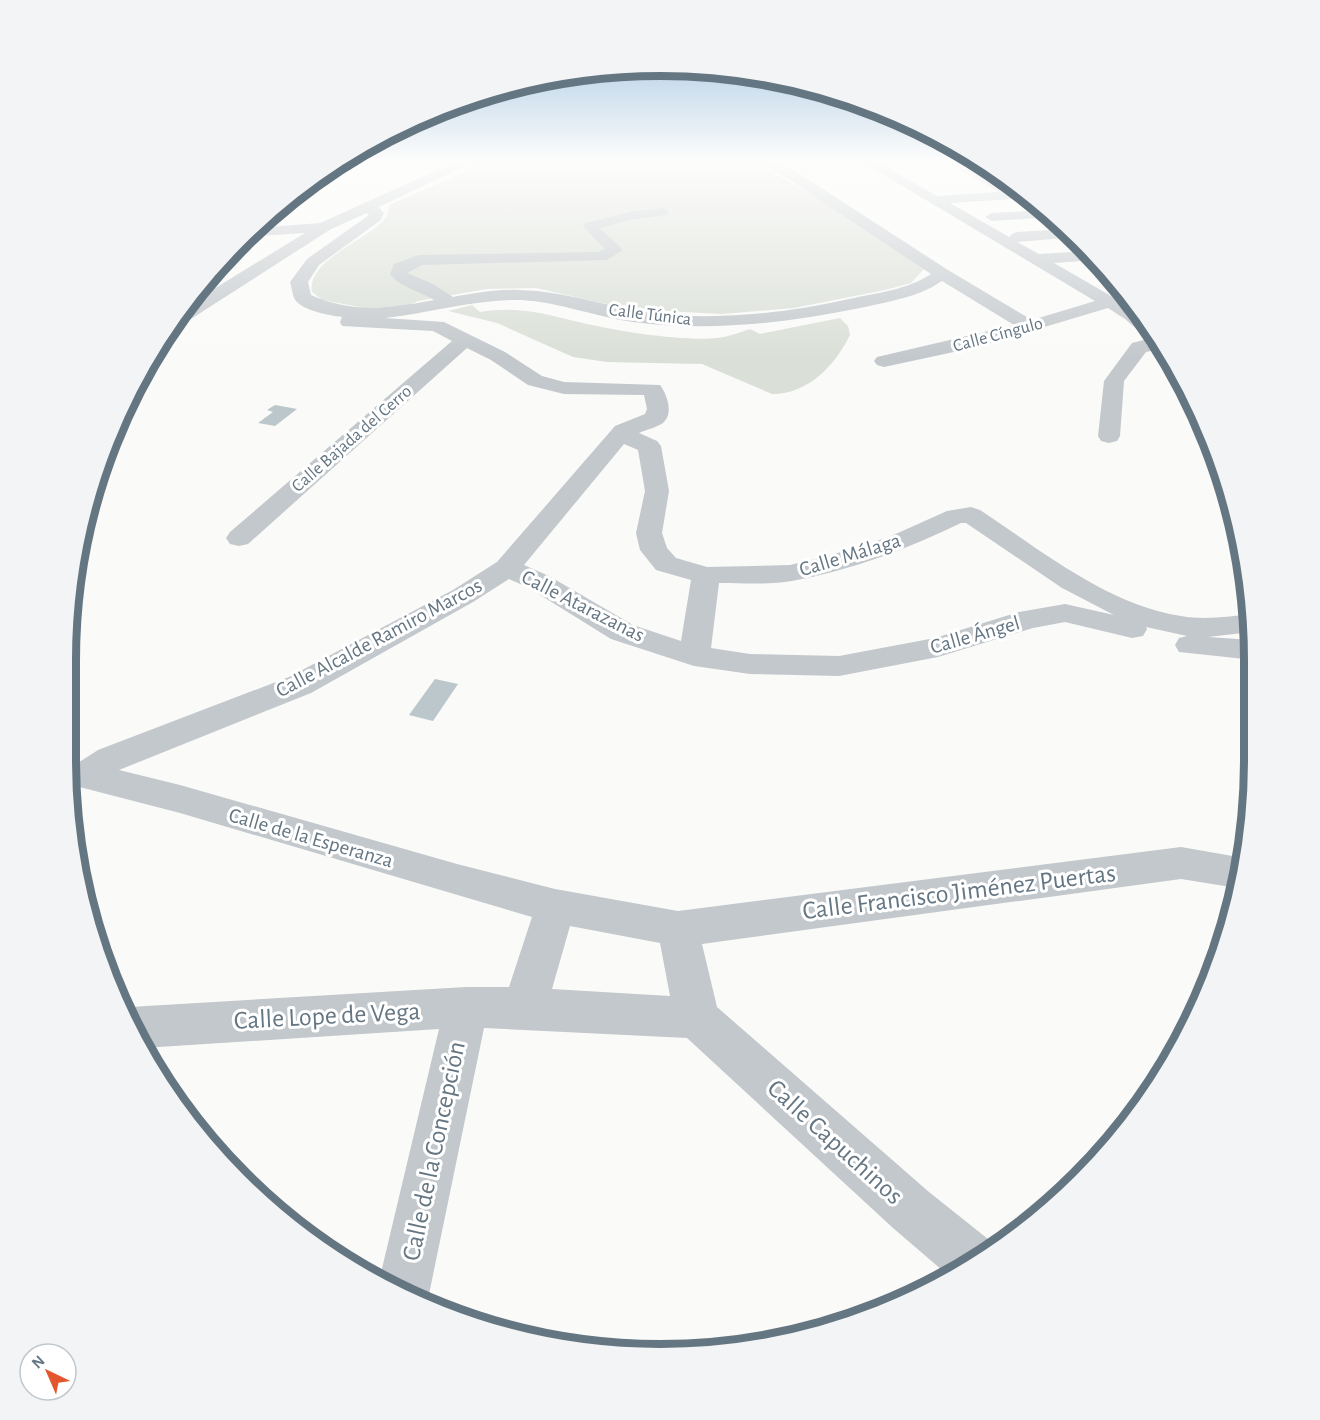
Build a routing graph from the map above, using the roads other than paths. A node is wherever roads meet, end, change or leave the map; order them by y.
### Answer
1 (282, 226) edge
2 (326, 226) edge
3 (363, 226) edge
4 (591, 226) edge
5 (870, 226) edge
6 (980, 226) edge
7 (266, 229) edge
8 (1059, 234) edge
9 (1000, 238) junction
10 (1082, 257) edge
11 (1036, 259) junction
12 (942, 274) junction
13 (1114, 295) edge
14 (449, 302) junction
15 (195, 308) edge
16 (352, 313) junction
17 (1030, 327) junction
18 (465, 340) junction
19 (1150, 344) edge
20 (884, 361) dead end
21 (623, 430) junction
22 (1109, 436) dead end
23 (239, 538) dead end
24 (507, 568) junction
25 (706, 576) junction
26 (1242, 624) edge
27 (1243, 649) edge
28 (694, 656) junction
29 (76, 773) edge
30 (1232, 872) edge
31 (555, 906) junction
32 (678, 929) junction
33 (466, 1007) junction
34 (525, 1008) junction
35 (697, 1018) junction
36 (142, 1027) edge
37 (967, 1256) edge
38 (405, 1285) edge

1 - 7 street
2 - 15 street
3 - 16 street
4 - 14 street
5 - 12 street
6 - 9 street
8 - 9 street
9 - 11 street
10 - 11 street
11 - 13 street
12 - 14 street, Calle Túnica
12 - 17 street
13 - 17 street, Calle Cíngulo
14 - 16 street, Calle Túnica
16 - 18 street
17 - 20 street, Calle Cíngulo
18 - 21 street
18 - 23 street, Calle Bajada del Cerro
19 - 22 street
21 - 24 street, Calle Alcalde Ramiro Marcos
21 - 25 street, Calle Málaga
24 - 28 street, Calle Atarazanas
24 - 29 street, Calle Alcalde Ramiro Marcos
25 - 26 street, Calle Málaga
25 - 28 street
27 - 28 street, Calle Ángel
29 - 31 street, Calle de la Esperanza
30 - 32 street, Calle Francisco Jiménez Puertas
31 - 32 street, Calle de la Esperanza
31 - 34 street
32 - 35 street
33 - 34 street, Calle Lope de Vega
33 - 36 street, Calle Lope de Vega
33 - 38 street, Calle de la Concepción
34 - 35 street, Calle Lope de Vega
35 - 37 street, Calle Capuchinos

